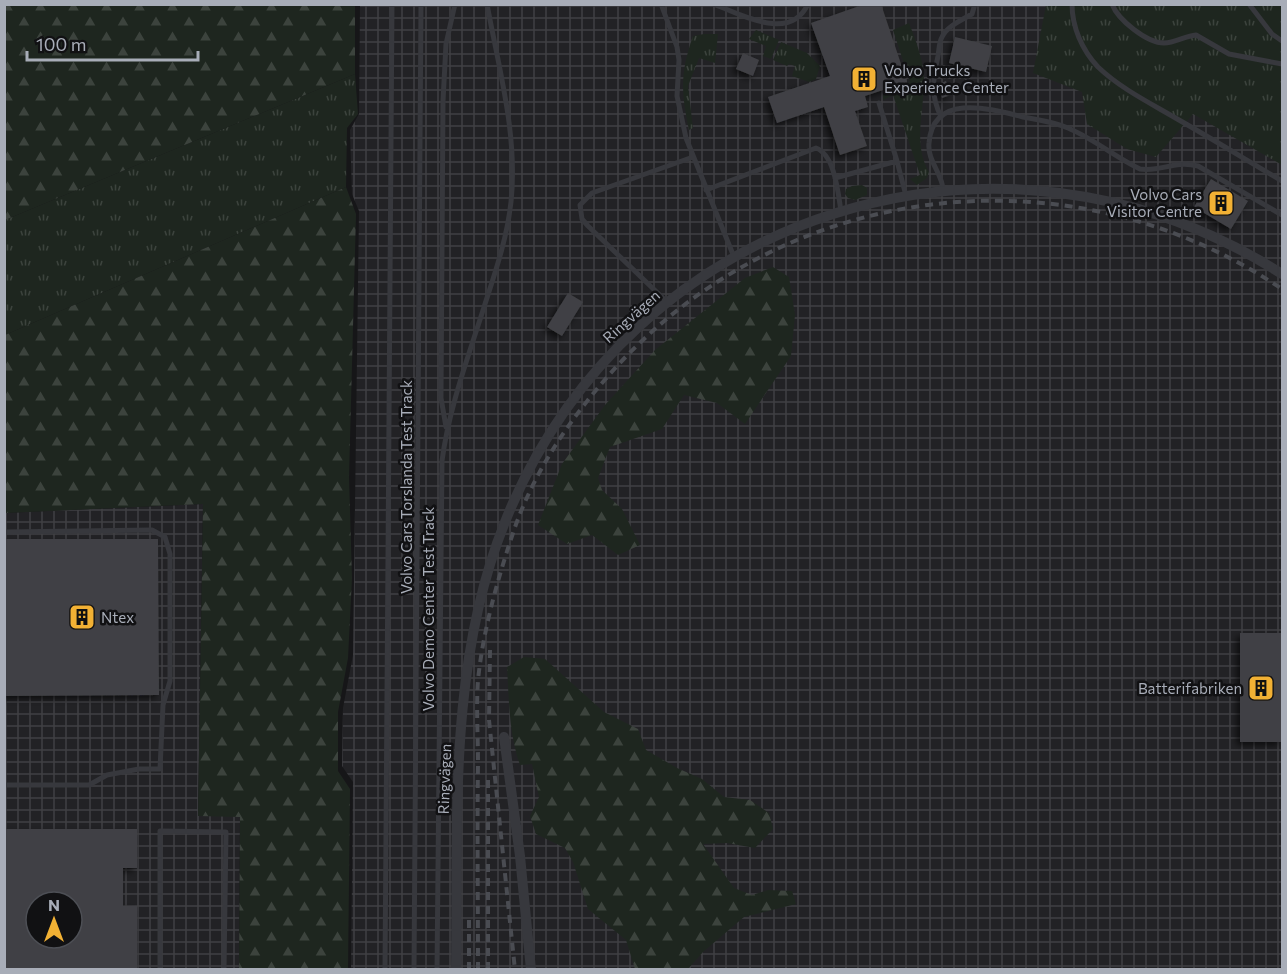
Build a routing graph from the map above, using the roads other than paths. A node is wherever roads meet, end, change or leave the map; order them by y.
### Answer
1 (392, 4) edge
2 (421, 4) edge
3 (454, 4) edge
4 (487, 4) edge
5 (661, 4) edge
6 (713, 4) edge
7 (808, 4) edge
8 (975, 4) edge
9 (1071, 4) edge
10 (1112, 4) edge
11 (1249, 4) edge
12 (1282, 42) edge
13 (1282, 64) edge
14 (879, 103) dead end
15 (941, 117) junction
16 (693, 157) junction
17 (897, 161) junction
18 (835, 178) junction
19 (1282, 181) edge
20 (706, 190) junction
21 (943, 190) junction
22 (906, 196) junction
23 (842, 212) junction
24 (1282, 214) edge
25 (734, 257) junction
26 (1282, 274) edge
27 (667, 302) junction
28 (446, 430) junction
29 (4, 532) edge
30 (504, 737) dead end
31 (4, 785) edge
32 (160, 969) edge
33 (224, 969) edge
34 (386, 969) edge
35 (414, 969) edge
36 (437, 969) edge
37 (456, 969) edge
38 (531, 969) edge

1 - 34 lane, Volvo Cars Torslanda Test Track
2 - 35 lane, Volvo Cars Torslanda Test Track
3 - 28 lane, Volvo Demo Center Test Track
4 - 28 lane, Volvo Demo Center Test Track
5 - 16 lane
6 - 7 lane
8 - 15 lane
9 - 19 lane
10 - 13 lane
11 - 12 lane
14 - 17 lane
15 - 21 lane
15 - 24 lane
16 - 20 lane
16 - 27 lane
17 - 18 lane
17 - 22 lane
18 - 20 lane
18 - 23 lane
20 - 25 lane
21 - 22 street, Ringvägen
21 - 26 street, Ringvägen
22 - 23 street, Ringvägen
23 - 25 street, Ringvägen
25 - 27 street, Ringvägen
27 - 37 street, Ringvägen
28 - 36 lane, Volvo Demo Center Test Track
29 - 31 lane
30 - 38 street
32 - 33 lane

